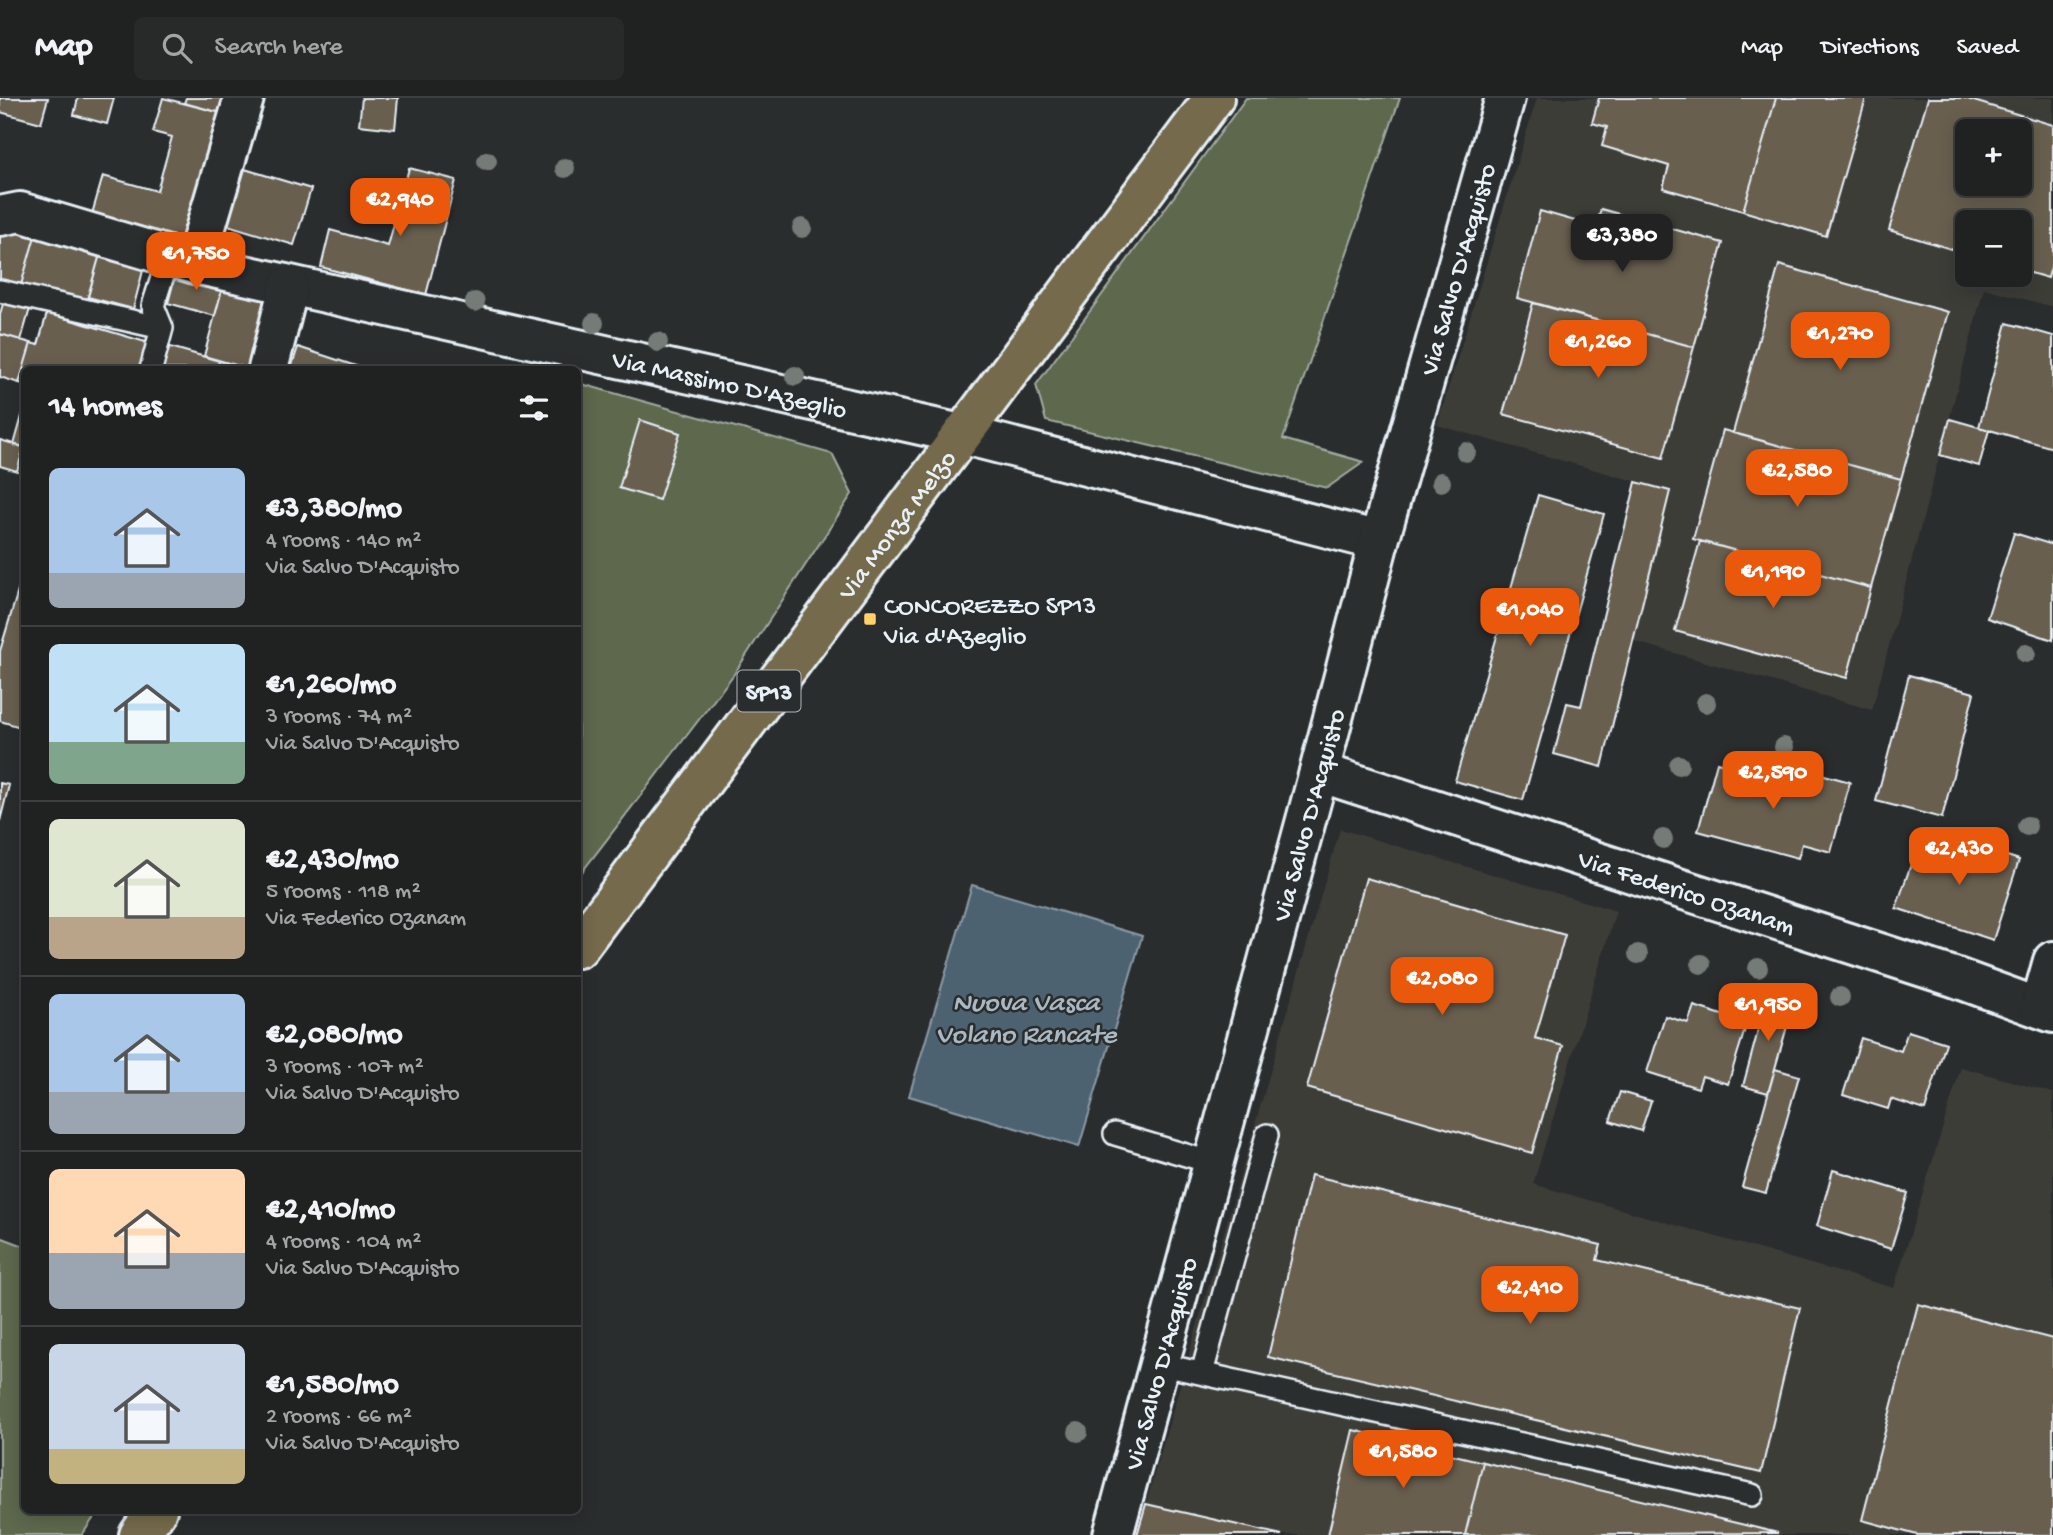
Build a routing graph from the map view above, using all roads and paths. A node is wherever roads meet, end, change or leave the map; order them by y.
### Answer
1 (244, 98) edge
2 (1214, 98) edge
3 (1505, 98) edge
4 (0, 216) edge
5 (182, 260) junction
6 (289, 286) junction
7 (0, 291) edge
8 (162, 328) junction
9 (152, 366) edge
10 (269, 366) edge
11 (961, 435) junction
12 (1379, 541) junction
13 (1319, 772) junction
14 (581, 944) edge
15 (2053, 961) edge
16 (2046, 1010) edge
17 (1115, 1134) dead end
18 (1267, 1135) dead end
19 (1213, 1163) junction
20 (1159, 1364) junction
21 (1202, 1373) junction
22 (1752, 1495) dead end
23 (154, 1514) edge
24 (139, 1535) edge
25 (1113, 1535) edge

1 - 5 street
2 - 11 main road, Via Monza Melzo / SP13
3 - 12 street, Via Salvo D'Acquisto
4 - 5 street, Via Massimo D'Azeglio
5 - 6 street, Via Massimo D'Azeglio
5 - 8 lane
6 - 10 street
6 - 11 street, Via Massimo D'Azeglio
7 - 8 lane
8 - 9 lane
11 - 12 street, Via Massimo D'Azeglio
11 - 14 main road, Via Monza Melzo / SP13
12 - 13 street, Via Salvo D'Acquisto
13 - 16 street, Via Federico Ozanam
13 - 19 street, Via Salvo D'Acquisto
15 - 16 street
17 - 19 lane
18 - 21 lane
19 - 20 street, Via Salvo D'Acquisto
20 - 21 lane
20 - 25 street, Via Salvo D'Acquisto
21 - 22 lane
23 - 24 main road

